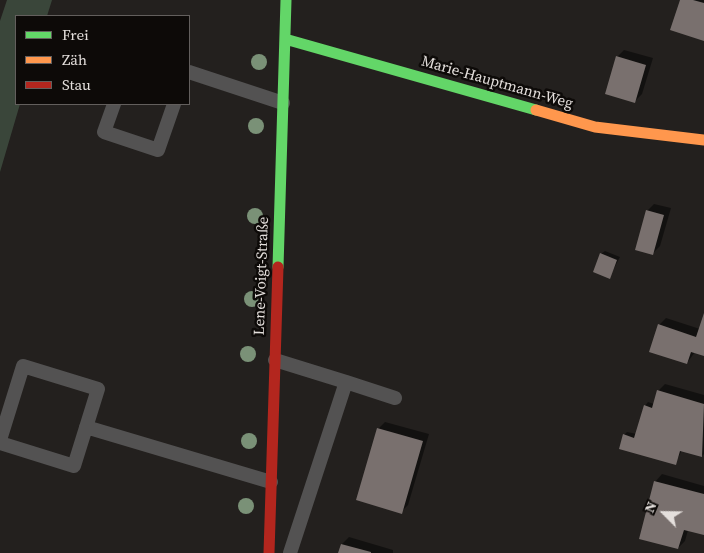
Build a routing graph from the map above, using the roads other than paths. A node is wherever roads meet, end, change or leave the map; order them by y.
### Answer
1 (286, 0) edge
2 (285, 39) junction
3 (190, 72) edge
4 (283, 103) junction
5 (114, 105) edge
6 (174, 105) edge
7 (704, 140) edge
8 (275, 360) junction
9 (346, 382) junction
10 (395, 398) dead end
11 (86, 427) junction
12 (0, 441) edge
13 (271, 482) junction
14 (269, 553) edge
15 (290, 553) edge

1 - 2 street, Lene-Voigt-Straße
2 - 4 street, Lene-Voigt-Straße
2 - 7 street, Marie-Hauptmann-Weg
3 - 4 lane
4 - 8 street, Lene-Voigt-Straße
5 - 6 lane
8 - 9 lane
8 - 13 street, Lene-Voigt-Straße
9 - 10 lane
9 - 15 lane
11 - 12 lane
11 - 12 lane
11 - 13 lane
13 - 14 street, Lene-Voigt-Straße

